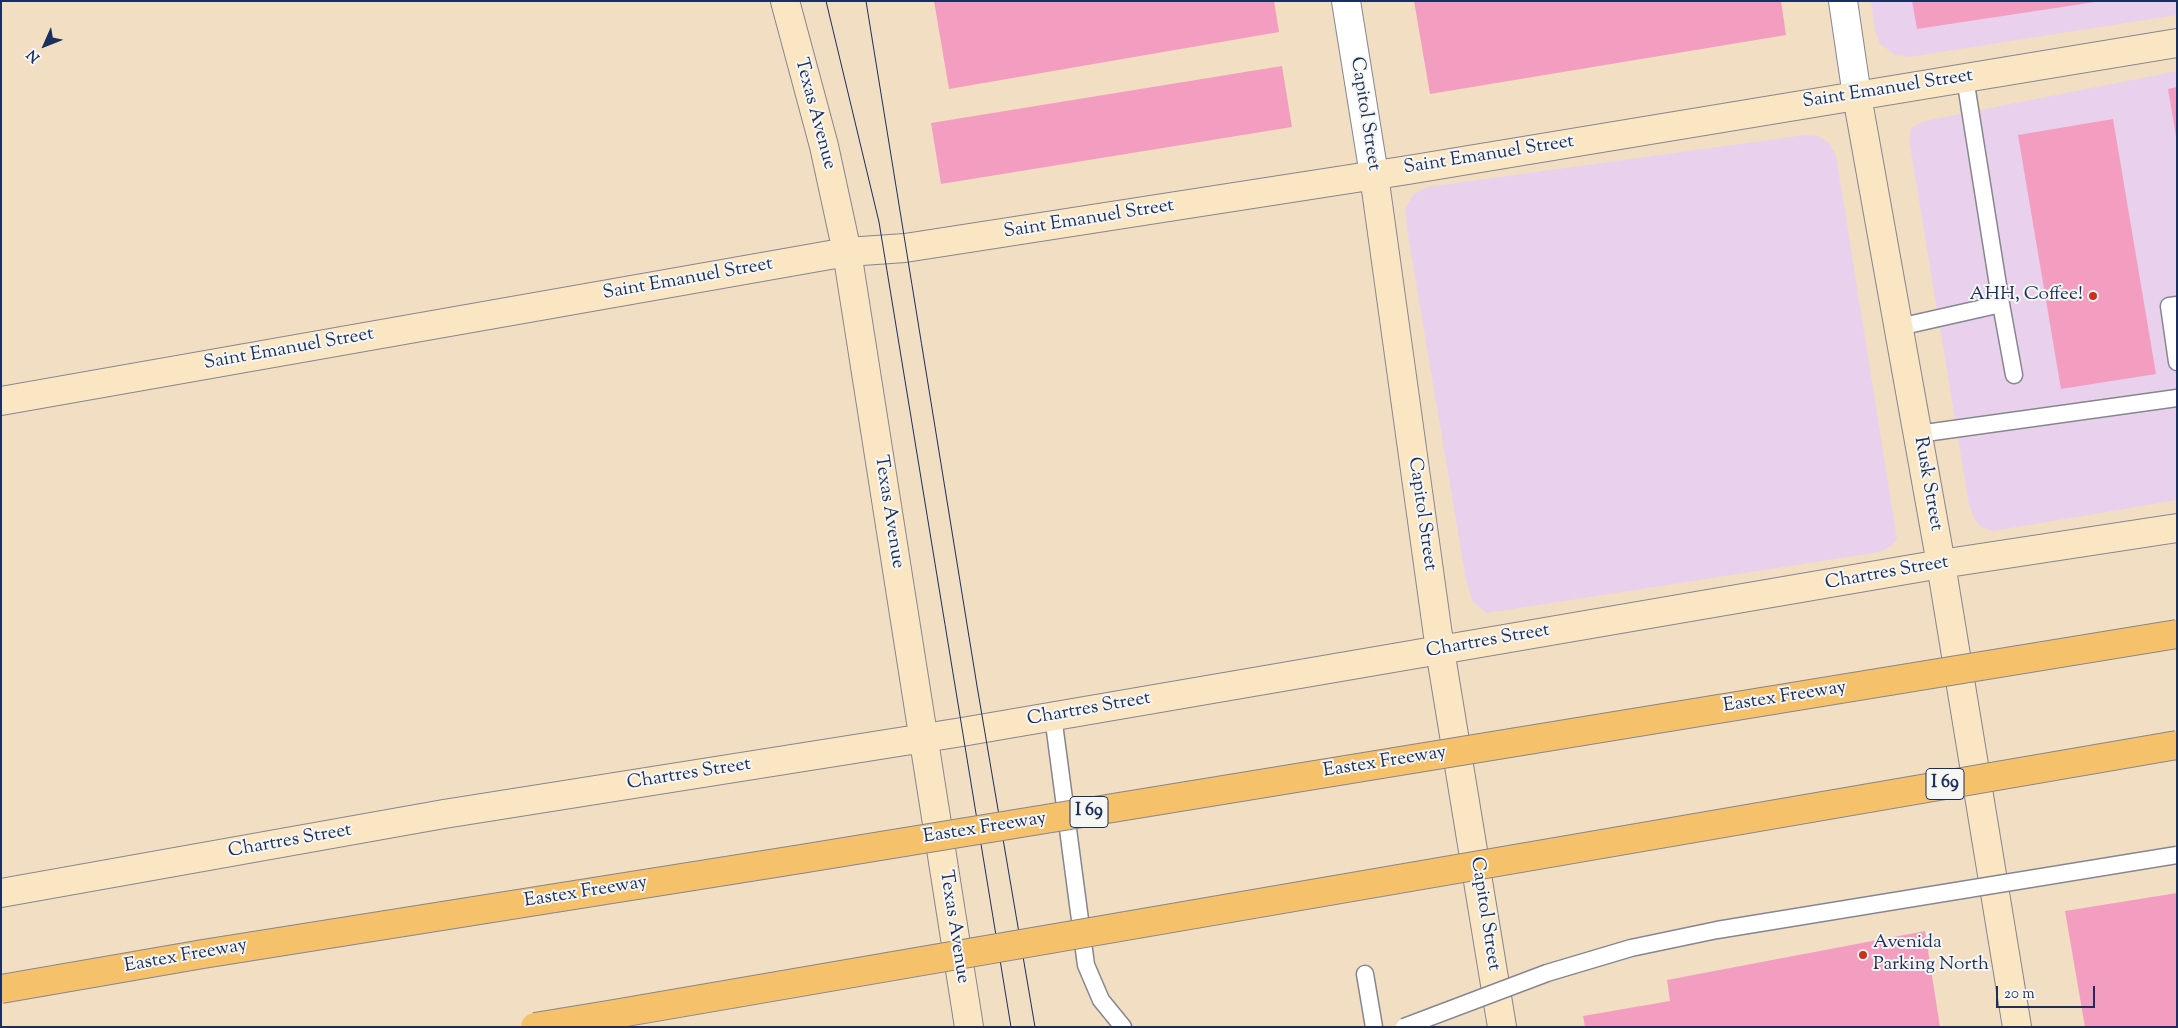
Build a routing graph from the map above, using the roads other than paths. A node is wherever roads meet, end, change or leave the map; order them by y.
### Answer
1 (785, 1) edge
2 (1346, 1) edge
3 (1844, 1) edge
4 (2177, 42) edge
5 (1965, 78) junction
6 (1857, 96) junction
7 (1374, 175) junction
8 (847, 252) junction
9 (2001, 304) junction
10 (2177, 305) edge
11 (1899, 327) junction
12 (2177, 362) edge
13 (2014, 375) dead end
14 (2177, 398) edge
15 (1, 401) edge
16 (1918, 434) junction
17 (2177, 528) edge
18 (1941, 564) junction
19 (2177, 634) edge
20 (1440, 650) junction
21 (1053, 716) junction
22 (923, 738) junction
23 (2177, 745) edge
24 (2177, 855) edge
25 (1, 893) edge
26 (1365, 974) dead end
27 (1, 989) edge
28 (535, 1027) edge
29 (969, 1027) edge
30 (1123, 1027) edge
31 (1374, 1027) edge
32 (1404, 1027) edge
33 (1502, 1027) edge
34 (2017, 1027) edge

1 - 8 street, Texas Avenue
2 - 7 street, Capitol Street
3 - 6 street, Rusk Street
4 - 5 street, Saint Emanuel Street
5 - 6 street, Saint Emanuel Street
5 - 9 lane
6 - 7 street, Saint Emanuel Street
6 - 11 street, Rusk Street
7 - 8 street, Saint Emanuel Street
7 - 20 street, Capitol Street
8 - 15 street, Saint Emanuel Street
8 - 22 street, Texas Avenue
9 - 11 lane
9 - 13 lane
10 - 12 lane
11 - 16 street, Rusk Street
14 - 16 lane
16 - 18 street, Rusk Street
17 - 18 street, Chartres Street
18 - 20 street, Chartres Street
18 - 34 street, Rusk Street
19 - 27 highway, Eastex Freeway / I 69, bridge
20 - 21 street, Chartres Street
20 - 33 street, Capitol Street
21 - 22 street, Chartres Street
21 - 30 lane
22 - 25 street, Chartres Street
22 - 29 street, Texas Avenue
23 - 28 highway, I 69, bridge
24 - 32 lane, bridge
26 - 31 lane

